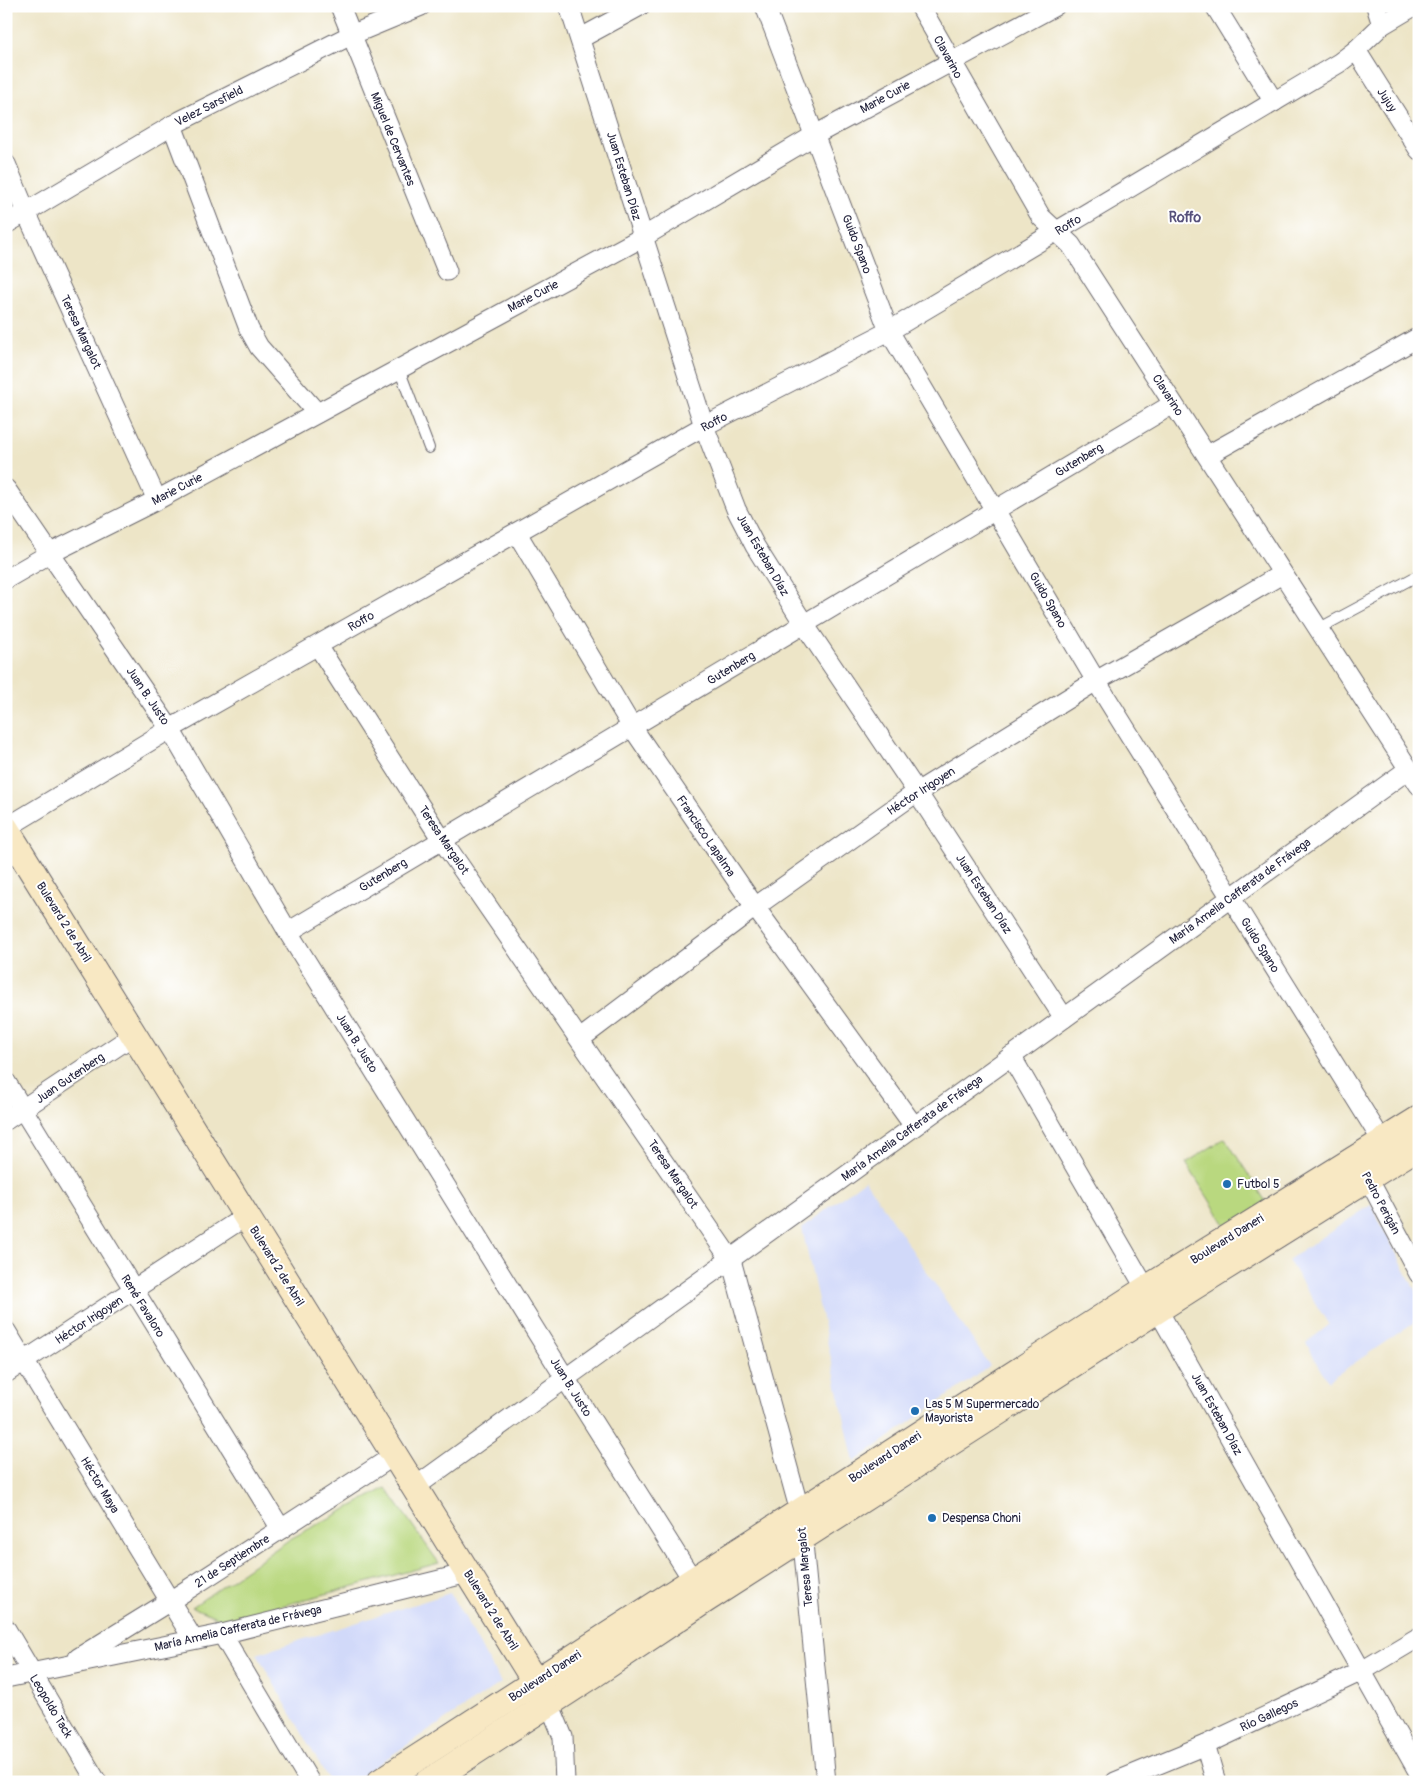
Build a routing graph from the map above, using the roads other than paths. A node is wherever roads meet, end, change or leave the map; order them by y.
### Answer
1 (340, 6) edge
2 (421, 6) edge
3 (569, 6) edge
4 (640, 6) edge
5 (766, 6) edge
6 (920, 6) edge
7 (1056, 6) edge
8 (1215, 6) edge
9 (1376, 6) edge
10 (1414, 6) edge
11 (1382, 25) junction
12 (351, 35) junction
13 (580, 38) junction
14 (1356, 50) junction
15 (950, 61) junction
16 (1274, 102) junction
17 (172, 125) junction
18 (815, 135) junction
19 (1419, 150) edge
20 (6, 164) edge
21 (26, 212) junction
22 (6, 224) edge
23 (1058, 231) junction
24 (643, 237) junction
25 (447, 271) dead end
26 (890, 331) junction
27 (1419, 337) edge
28 (399, 369) junction
29 (1173, 404) junction
30 (317, 414) junction
31 (704, 426) junction
32 (429, 448) dead end
33 (1208, 455) junction
34 (6, 489) edge
35 (157, 500) junction
36 (995, 510) junction
37 (517, 533) junction
38 (51, 553) junction
39 (1282, 574) junction
40 (1415, 578) dead end
41 (6, 579) edge
42 (804, 624) junction
43 (1318, 629) junction
44 (318, 646) junction
45 (1096, 681) junction
46 (632, 727) junction
47 (170, 729) junction
48 (1414, 777) edge
49 (917, 792) junction
50 (6, 828) edge
51 (442, 840) junction
52 (1231, 898) junction
53 (755, 907) junction
54 (288, 932) junction
55 (1064, 1018) junction
56 (134, 1035) junction
57 (580, 1039) junction
58 (1011, 1056) junction
59 (6, 1082) edge
60 (22, 1110) junction
61 (1419, 1119) edge
62 (6, 1120) edge
63 (914, 1126) junction
64 (1419, 1146) edge
65 (1388, 1152) junction
66 (1363, 1168) junction
67 (246, 1216) junction
68 (731, 1260) junction
69 (1419, 1274) edge
70 (133, 1290) junction
71 (1152, 1299) junction
72 (6, 1331) edge
73 (25, 1361) junction
74 (6, 1374) edge
75 (565, 1378) junction
76 (929, 1442) junction
77 (395, 1456) junction
78 (415, 1488) junction
79 (800, 1512) junction
80 (281, 1528) junction
81 (801, 1538) junction
82 (468, 1573) junction
83 (698, 1590) junction
84 (170, 1601) junction
85 (6, 1629) edge
86 (222, 1634) junction
87 (1419, 1637) edge
88 (193, 1639) junction
89 (67, 1665) junction
90 (1362, 1671) junction
91 (31, 1673) junction
92 (6, 1678) edge
93 (542, 1693) junction
94 (1205, 1745) junction
95 (430, 1750) junction
96 (1419, 1773) edge
97 (436, 1777) edge
98 (97, 1782) edge
99 (310, 1782) edge
100 (380, 1782) edge
101 (565, 1782) edge
102 (826, 1782) edge
103 (1115, 1782) edge
104 (1216, 1782) edge

1 - 12 street, Miguel de Cervantes
2 - 12 street, Velez Sarsfield
3 - 13 street, Juan Esteban Díaz
4 - 13 street
5 - 18 street, Guido Spano
6 - 15 street, Clavarino
7 - 15 street, Marie Curie
8 - 16 street
9 - 11 street
10 - 11 street, Roffo
11 - 14 street, Roffo
12 - 17 street, Velez Sarsfield
12 - 25 street, Miguel de Cervantes
13 - 24 street, Juan Esteban Díaz
14 - 16 street, Roffo
14 - 19 street, Jujuy
15 - 18 street, Marie Curie
15 - 23 street, Clavarino
16 - 23 street, Roffo
17 - 21 street, Velez Sarsfield
17 - 30 street
18 - 24 street, Marie Curie
18 - 26 street, Guido Spano
20 - 21 street, Teresa Margalot
21 - 22 street, Velez Sarsfield
21 - 35 street, Teresa Margalot
23 - 26 street, Roffo
23 - 29 street, Clavarino
24 - 28 street, Marie Curie
24 - 31 street, Juan Esteban Díaz
26 - 31 street, Roffo
26 - 36 street, Guido Spano
27 - 33 street
28 - 30 street, Marie Curie
28 - 32 lane
29 - 33 street, Clavarino
29 - 36 street, Gutenberg
30 - 35 street, Marie Curie
31 - 37 street, Roffo
31 - 42 street, Juan Esteban Díaz
33 - 39 street, Clavarino
34 - 38 street, Juan B. Justo
35 - 38 street, Marie Curie
36 - 42 street, Gutenberg
36 - 45 street, Guido Spano
37 - 44 street, Roffo
37 - 46 street, Francisco Lapalma
38 - 41 street, Marie Curie
38 - 47 street, Juan B. Justo
39 - 43 street, Clavarino
39 - 45 street, Héctor Irigoyen
40 - 43 lane
42 - 46 street, Gutenberg
42 - 49 street, Juan Esteban Díaz
43 - 48 street, Clavarino
44 - 47 street, Roffo
44 - 51 street, Teresa Margalot
45 - 49 street, Héctor Irigoyen
45 - 52 street, Guido Spano
46 - 51 street, Gutenberg
46 - 53 street, Francisco Lapalma
47 - 50 street, Roffo
47 - 54 street, Juan B. Justo
48 - 52 street, María Amelia Cafferata de Frávega
49 - 53 street, Héctor Irigoyen
49 - 55 street, Juan Esteban Díaz
50 - 56 main road, Bulevard 2 de Abril
51 - 54 street, Gutenberg
51 - 57 street, Teresa Margalot
52 - 55 street, María Amelia Cafferata de Frávega
52 - 65 street, Guido Spano
53 - 57 street, Héctor Irigoyen
53 - 63 street, Francisco Lapalma
54 - 75 street, Juan B. Justo
55 - 58 street, María Amelia Cafferata de Frávega
56 - 60 street, Juan Gutenberg
56 - 67 main road, Bulevard 2 de Abril
57 - 68 street, Teresa Margalot
58 - 63 street, María Amelia Cafferata de Frávega
58 - 71 street, Juan Esteban Díaz
59 - 60 street, René Favaloro
60 - 62 street, Juan Gutenberg
60 - 70 street, René Favaloro
61 - 65 main road, Boulevard Daneri
63 - 68 street, María Amelia Cafferata de Frávega
64 - 65 main road, Boulevard Daneri
65 - 66 main road, Boulevard Daneri
66 - 69 street, Pedro Perigán
66 - 71 main road, Boulevard Daneri
67 - 70 street, Héctor Irigoyen
67 - 77 main road, Bulevard 2 de Abril
68 - 75 street, María Amelia Cafferata de Frávega
68 - 79 street, Teresa Margalot
70 - 73 street, Héctor Irigoyen
70 - 80 street, René Favaloro
71 - 76 main road, Boulevard Daneri
71 - 90 street, Juan Esteban Díaz
72 - 73 street, Héctor Maya
73 - 74 street, Héctor Irigoyen
73 - 84 street, Héctor Maya
75 - 78 street, María Amelia Cafferata de Frávega
75 - 83 street, Juan B. Justo
76 - 79 main road, Boulevard Daneri
76 - 81 main road, Boulevard Daneri
77 - 78 main road, Bulevard 2 de Abril
77 - 80 street, 21 de Septiembre
78 - 82 main road, Bulevard 2 de Abril
79 - 81 street, Teresa Margalot
79 - 83 main road, Boulevard Daneri
80 - 84 street, 21 de Septiembre
81 - 83 main road, Boulevard Daneri
81 - 102 street, Teresa Margalot
82 - 86 street, María Amelia Cafferata de Frávega
82 - 93 main road, Bulevard 2 de Abril
83 - 93 main road, Boulevard Daneri
84 - 88 street, Héctor Maya
84 - 89 street, 21 de Septiembre
85 - 91 street, Leopoldo Tack
86 - 88 street, María Amelia Cafferata de Frávega
86 - 99 street
87 - 90 street, Río Gallegos
88 - 89 street, María Amelia Cafferata de Frávega
89 - 91 street, María Amelia Cafferata de Frávega
90 - 94 street, Río Gallegos
90 - 96 street, Juan Esteban Díaz
91 - 92 street, María Amelia Cafferata de Frávega
91 - 98 street, Leopoldo Tack
93 - 95 main road, Boulevard Daneri
93 - 97 main road, Boulevard Daneri
93 - 101 street
94 - 103 street, Río Gallegos
94 - 104 street
95 - 97 main road
95 - 100 main road, Boulevard Daneri

